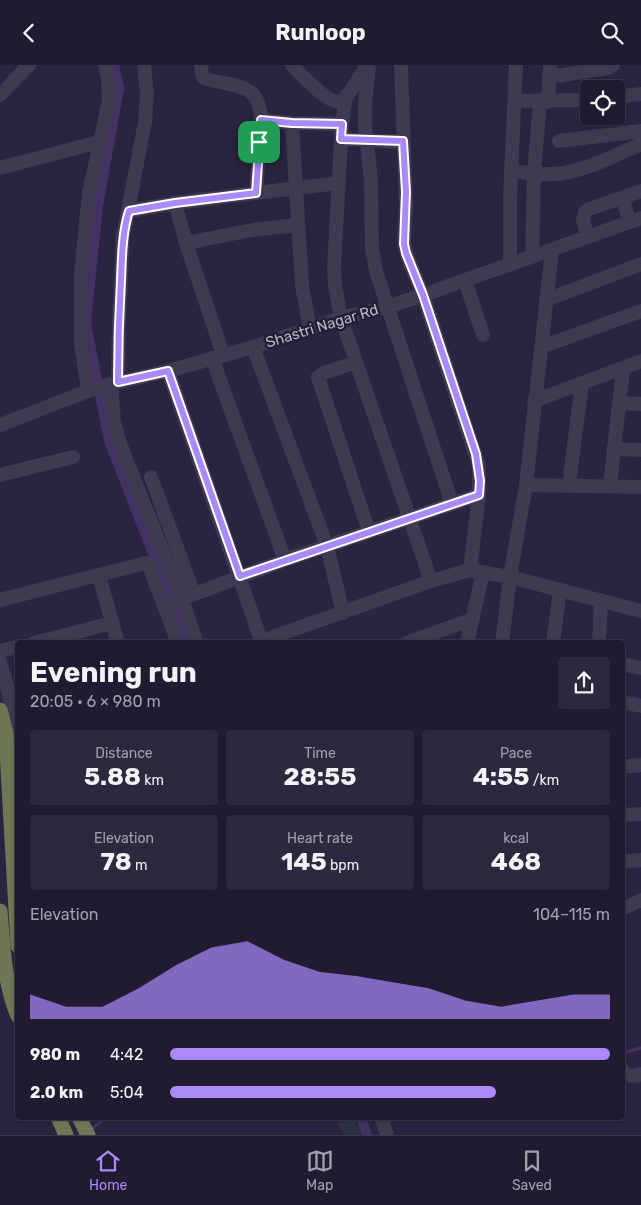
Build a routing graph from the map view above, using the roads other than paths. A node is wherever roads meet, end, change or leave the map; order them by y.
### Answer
1 (29, 65) edge
2 (105, 65) edge
3 (144, 65) edge
4 (201, 65) edge
5 (292, 65) edge
6 (368, 65) edge
7 (401, 65) edge
8 (516, 65) edge
9 (613, 65) edge
10 (598, 67) edge
11 (550, 71) edge
12 (641, 94) edge
13 (0, 95) edge
14 (346, 96) junction
15 (625, 96) edge
16 (580, 100) edge
17 (515, 101) junction
18 (544, 102) junction
19 (261, 120) junction
20 (292, 123) junction
21 (342, 124) junction
22 (641, 131) edge
23 (341, 139) junction
24 (366, 141) junction
25 (403, 141) junction
26 (559, 141) dead end
27 (100, 142) junction
28 (641, 144) edge
29 (0, 169) edge
30 (523, 172) junction
31 (338, 183) junction
32 (296, 187) junction
33 (641, 191) edge
34 (256, 193) junction
35 (622, 198) junction
36 (175, 203) junction
37 (129, 211) junction
38 (635, 220) edge
39 (298, 225) junction
40 (588, 237) junction
41 (186, 243) junction
42 (552, 250) junction
43 (520, 261) junction
44 (641, 264) edge
45 (465, 280) junction
46 (423, 295) junction
47 (546, 300) junction
48 (387, 307) junction
49 (641, 311) edge
50 (341, 318) junction
51 (310, 328) junction
52 (483, 335) dead end
53 (253, 347) junction
54 (541, 347) junction
55 (218, 356) junction
56 (641, 361) edge
57 (356, 362) junction
58 (623, 369) junction
59 (168, 371) junction
60 (582, 383) junction
61 (103, 387) junction
62 (534, 401) junction
63 (619, 403) junction
64 (641, 404) edge
65 (0, 425) edge
66 (614, 449) junction
67 (641, 450) edge
68 (74, 457) dead end
69 (0, 475) edge
70 (151, 477) dead end
71 (526, 485) junction
72 (569, 485) junction
73 (610, 485) junction
74 (641, 487) edge
75 (479, 495) junction
76 (452, 504) junction
77 (410, 519) junction
78 (369, 531) junction
79 (327, 546) junction
80 (284, 561) junction
81 (477, 571) junction
82 (99, 576) junction
83 (240, 576) junction
84 (510, 577) junction
85 (431, 581) junction
86 (560, 590) junction
87 (0, 600) edge
88 (177, 600) junction
89 (601, 600) junction
90 (641, 611) edge
91 (343, 613) junction
92 (473, 619) junction
93 (112, 623) junction
94 (46, 640) edge
95 (117, 640) edge
96 (178, 640) edge
97 (196, 640) edge
98 (260, 640) edge
99 (267, 640) edge
100 (414, 640) edge
101 (468, 640) edge
102 (502, 640) edge
103 (553, 640) edge
104 (599, 640) edge
105 (15, 648) edge
106 (0, 651) edge
107 (0, 662) edge
108 (625, 665) edge
109 (641, 668) edge
110 (625, 703) edge
111 (641, 706) edge
112 (0, 710) edge
113 (15, 722) edge
114 (641, 765) edge
115 (625, 767) edge
116 (641, 814) edge
117 (625, 815) edge
118 (641, 860) edge
119 (625, 862) edge
120 (15, 894) edge
121 (641, 900) edge
122 (625, 908) edge
123 (0, 911) edge
124 (3, 972) edge
125 (15, 1009) edge
126 (625, 1073) edge
127 (641, 1074) edge
128 (80, 1120) edge
129 (382, 1120) edge
130 (88, 1135) edge
131 (387, 1135) edge

1 - 13 street
2 - 27 street
3 - 37 street
4 - 19 street
5 - 14 street
6 - 14 street
6 - 24 street
7 - 25 street
8 - 17 street
9 - 10 street
10 - 11 street
11 - 18 street
12 - 15 street
14 - 21 street
16 - 18 street
17 - 18 street
17 - 30 street
18 - 30 street
19 - 20 street
19 - 34 street
20 - 21 street
20 - 32 street
21 - 23 street
22 - 26 street
23 - 24 street
23 - 31 street
24 - 25 street
24 - 48 street
25 - 46 street
27 - 29 street
27 - 61 street
28 - 30 street
30 - 43 street
30 - 43 street
31 - 32 street
31 - 50 street
32 - 34 street
32 - 39 street
33 - 35 street
34 - 36 street
35 - 38 street
35 - 40 street
36 - 37 street
36 - 41 street
37 - 61 street
38 - 40 street, Shastri Nagar Rd
39 - 41 street
39 - 51 street
40 - 42 street, Shastri Nagar Rd
41 - 55 street
42 - 43 street, Shastri Nagar Rd
42 - 47 street
43 - 45 street, Shastri Nagar Rd
44 - 47 street
45 - 46 street, Shastri Nagar Rd
45 - 52 street
46 - 48 street, Shastri Nagar Rd
46 - 75 street
47 - 54 street
48 - 50 street, Shastri Nagar Rd
48 - 76 street
49 - 54 street
50 - 51 street, Shastri Nagar Rd
50 - 57 street
51 - 53 street, Shastri Nagar Rd
53 - 55 street, Shastri Nagar Rd
53 - 79 street
54 - 62 street
55 - 59 street, Shastri Nagar Rd
55 - 80 street
56 - 58 street
57 - 77 street
57 - 78 street
58 - 60 street
58 - 63 street
59 - 61 street, Shastri Nagar Rd
59 - 83 street
60 - 62 street
60 - 72 street
61 - 65 street, Shastri Nagar Rd
61 - 88 street
62 - 71 street
63 - 64 street
63 - 66 street
66 - 67 street
66 - 73 street
68 - 69 street
70 - 88 street
71 - 72 street
71 - 84 street
72 - 73 street
73 - 74 street
75 - 76 street
75 - 81 street
76 - 77 street
77 - 78 street
77 - 85 street
78 - 79 street
79 - 80 street
79 - 91 street
80 - 83 street
81 - 84 street
81 - 85 street
81 - 92 street
82 - 87 street
82 - 88 street
82 - 93 street
83 - 88 street
83 - 98 street
84 - 86 street
84 - 102 street
85 - 91 street
86 - 89 street
86 - 103 street
88 - 96 street
88 - 97 street
89 - 90 street
89 - 104 street
91 - 99 street
92 - 100 street
92 - 101 street
93 - 94 street
93 - 95 street
105 - 106 street
107 - 113 street
108 - 109 street
110 - 111 street
112 - 120 highway
114 - 115 street
116 - 117 street
118 - 119 street
121 - 122 street
123 - 124 highway
124 - 125 highway
126 - 127 street
128 - 130 highway
129 - 131 street

